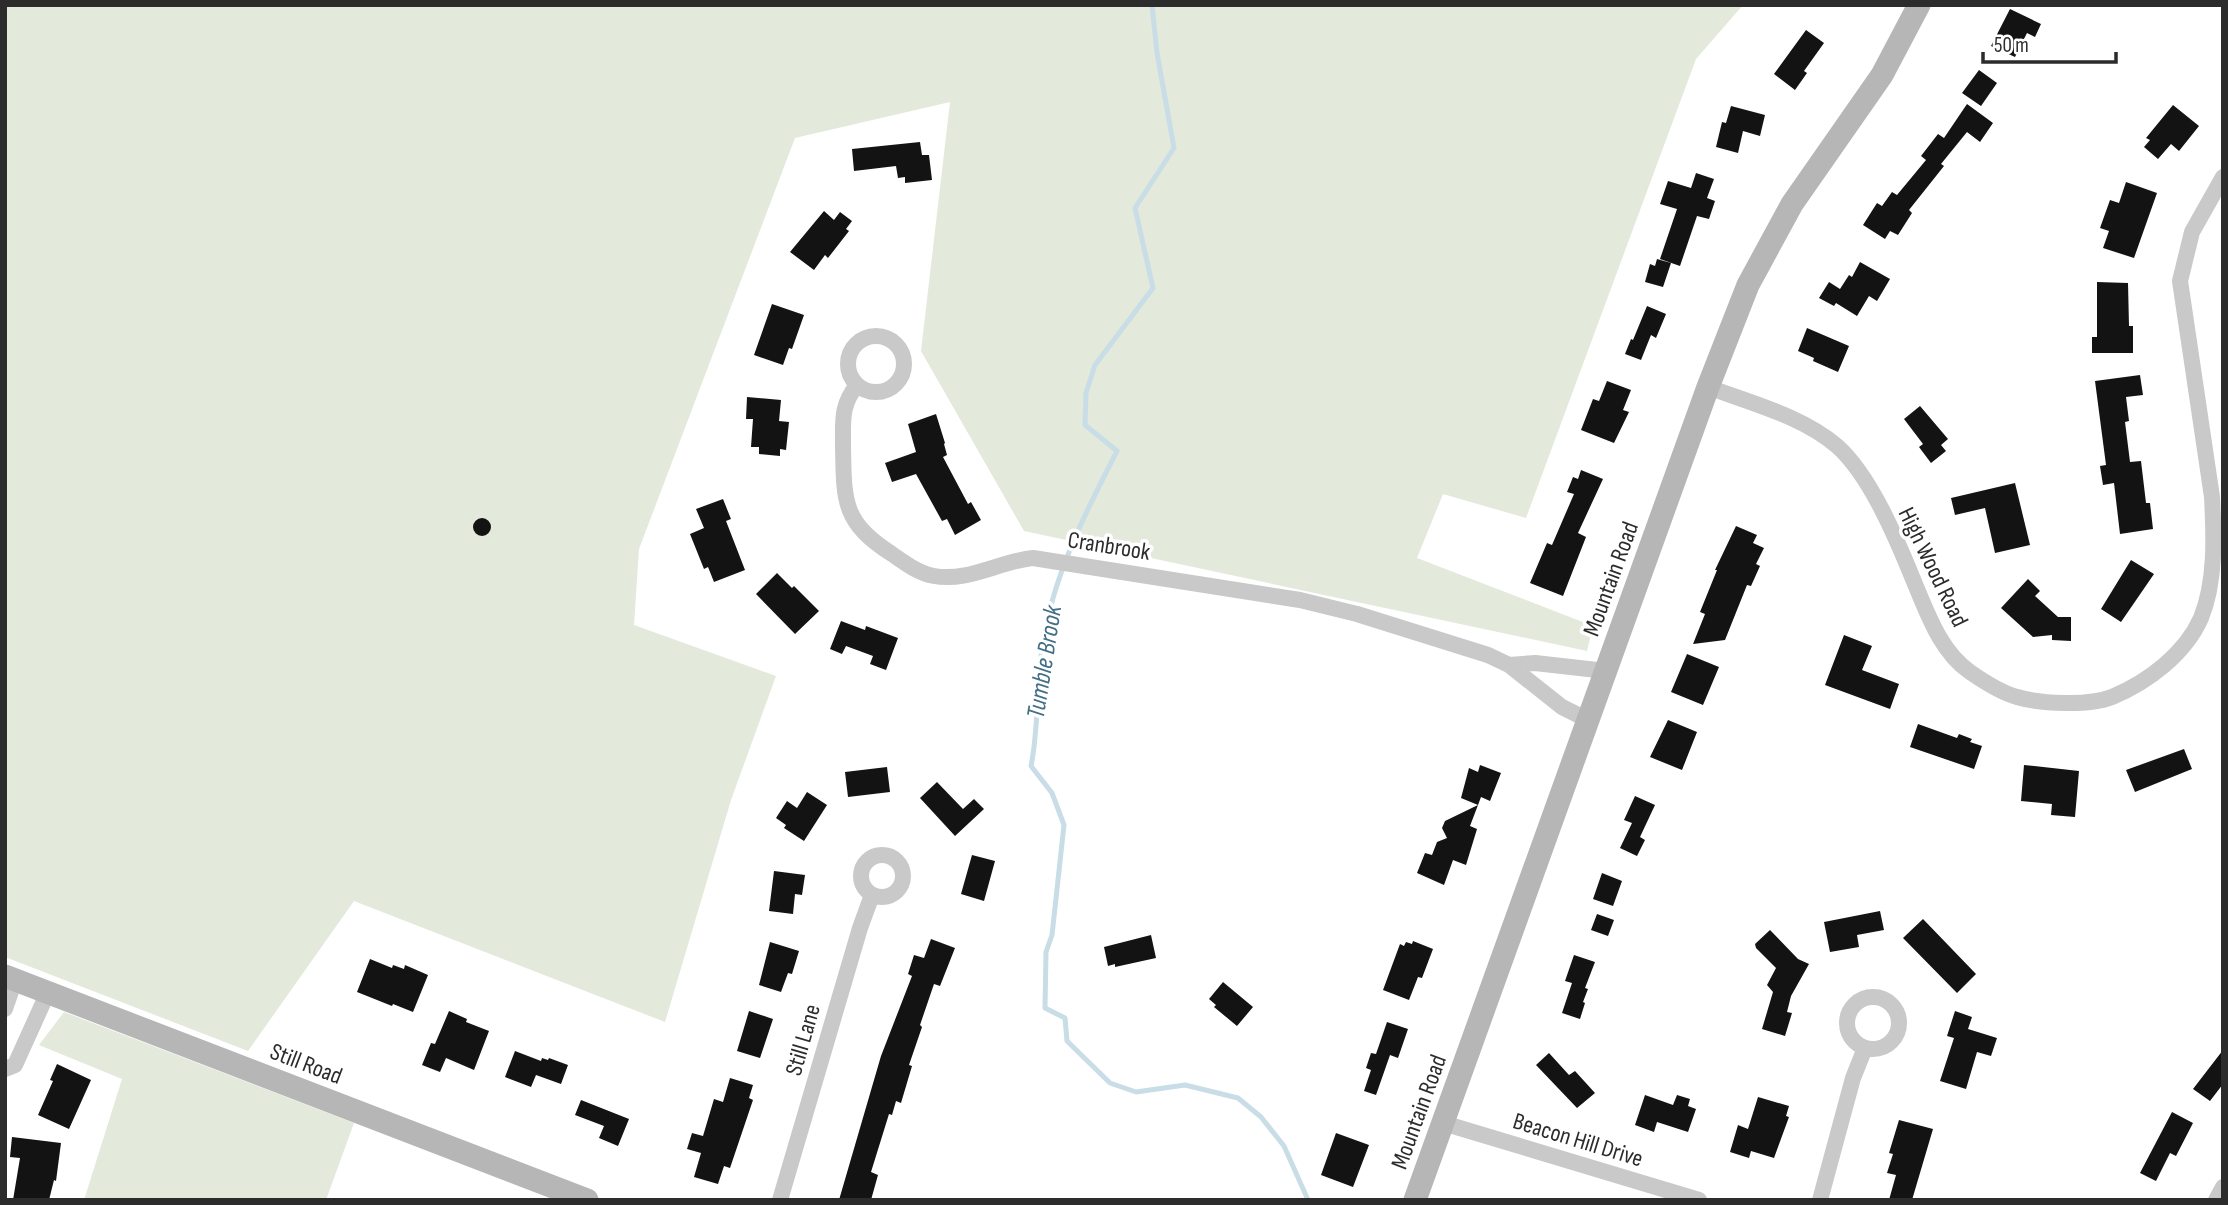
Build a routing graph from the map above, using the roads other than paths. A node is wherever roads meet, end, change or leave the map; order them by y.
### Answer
1 (1919, 5) edge
2 (2223, 177) edge
3 (857, 385) dead end
4 (1708, 387) junction
5 (2217, 497) edge
6 (1509, 665) junction
7 (1606, 671) junction
8 (1588, 720) junction
9 (872, 895) dead end
10 (10, 978) edge
11 (48, 992) junction
12 (5, 1009) edge
13 (1866, 1048) dead end
14 (5, 1069) edge
15 (1443, 1123) junction
16 (2223, 1186) edge
17 (587, 1200) edge
18 (780, 1200) edge
19 (1415, 1200) edge
20 (1699, 1200) edge
21 (1820, 1200) edge
22 (2216, 1200) edge

1 - 4 main road, Mountain Road
2 - 5 street, High Wood Road
3 - 6 street, Cranbrook
4 - 5 street, High Wood Road
4 - 7 main road, Mountain Road
6 - 7 street, Cranbrook
6 - 8 street, Cranbrook
7 - 8 main road, Mountain Road
8 - 15 main road, Mountain Road
9 - 18 street, Still Lane
10 - 11 main road, Still Road
10 - 12 street
11 - 14 street
11 - 17 main road, Still Road
13 - 21 street
15 - 19 main road, Mountain Road
15 - 20 street, Beacon Hill Drive
16 - 22 street

